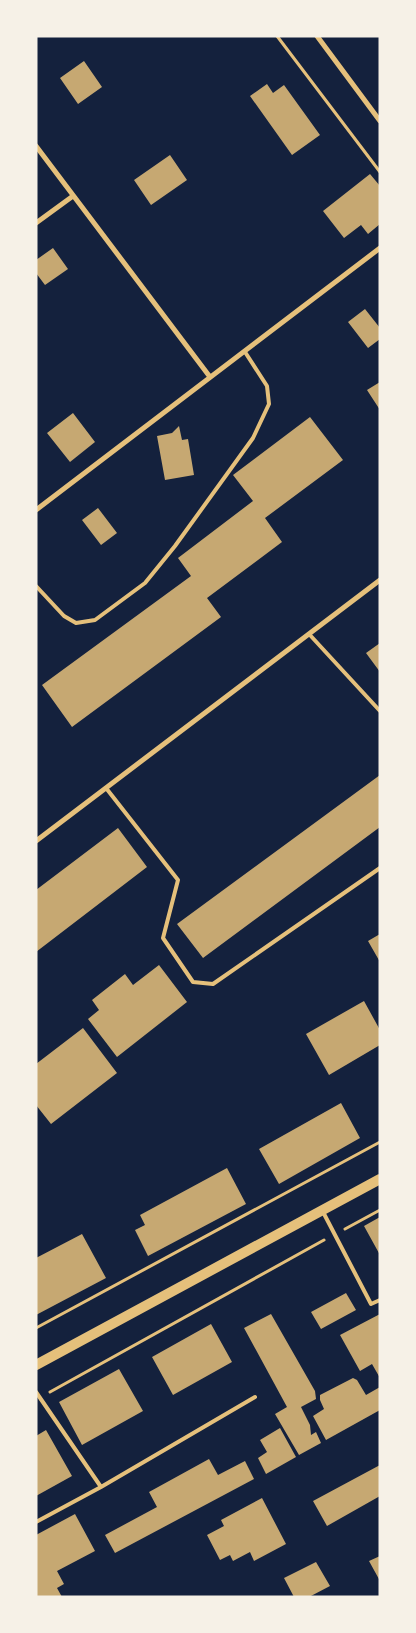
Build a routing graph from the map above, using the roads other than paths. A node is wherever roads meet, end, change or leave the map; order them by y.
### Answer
1 (316, 36) edge
2 (380, 121) edge
3 (36, 146) edge
4 (73, 196) junction
5 (36, 223) edge
6 (380, 248) edge
7 (245, 352) junction
8 (210, 377) junction
9 (36, 510) edge
10 (380, 580) edge
11 (36, 586) edge
12 (308, 634) junction
13 (380, 711) edge
14 (106, 788) junction
15 (36, 841) edge
16 (380, 868) edge
17 (380, 1179) edge
18 (322, 1210) junction
19 (380, 1300) edge
20 (36, 1365) edge
21 (36, 1392) edge
22 (255, 1397) dead end
23 (101, 1487) junction
24 (36, 1522) edge

1 - 2 street
3 - 4 street
4 - 5 street
4 - 8 street
6 - 7 street
7 - 8 street
7 - 11 lane
8 - 9 street
10 - 12 street
12 - 13 lane
12 - 14 street
14 - 15 street
14 - 16 lane
17 - 18 main road
18 - 19 lane
18 - 20 main road
21 - 23 lane
22 - 23 lane
23 - 24 lane

